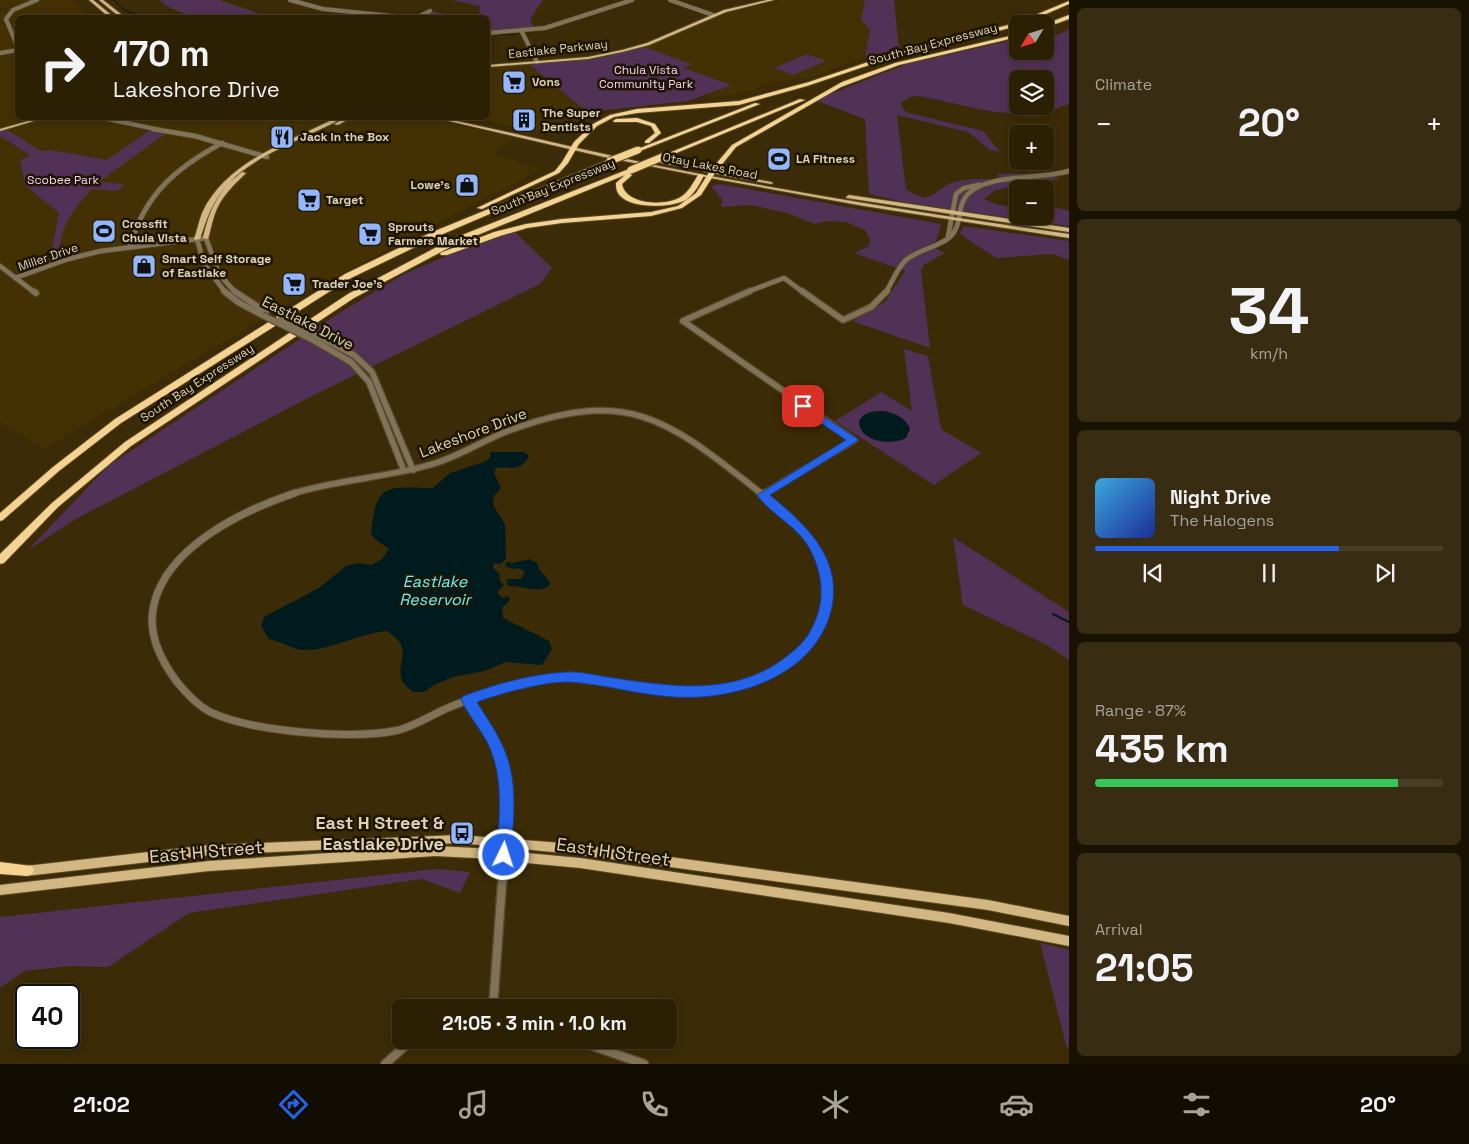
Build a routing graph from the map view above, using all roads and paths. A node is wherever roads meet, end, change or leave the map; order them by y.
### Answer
1 (37, 0) edge
2 (91, 0) edge
3 (101, 0) edge
4 (290, 0) edge
5 (632, 0) edge
6 (670, 0) edge
7 (676, 0) edge
8 (758, 0) edge
9 (772, 0) edge
10 (1069, 4) edge
11 (430, 12) dead end
12 (713, 14) junction
13 (109, 15) edge
14 (120, 15) edge
15 (382, 15) edge
16 (423, 15) edge
17 (1040, 15) edge
18 (1069, 16) edge
19 (1054, 22) edge
20 (1069, 24) edge
21 (1009, 26) edge
22 (1054, 28) edge
23 (522, 32) junction
24 (490, 33) edge
25 (1009, 37) edge
26 (649, 40) junction
27 (15, 42) edge
28 (644, 45) junction
29 (15, 50) edge
30 (0, 53) edge
31 (537, 60) junction
32 (490, 64) edge
33 (811, 83) junction
34 (844, 84) junction
35 (35, 120) edge
36 (113, 120) edge
37 (335, 120) edge
38 (345, 120) edge
39 (448, 120) edge
40 (471, 120) edge
41 (0, 130) edge
42 (222, 143) junction
43 (577, 145) junction
44 (636, 149) junction
45 (265, 156) junction
46 (635, 169) junction
47 (1069, 171) edge
48 (711, 174) junction
49 (701, 175) junction
50 (980, 185) junction
51 (951, 217) junction
52 (959, 218) junction
53 (1069, 230) edge
54 (1069, 236) edge
55 (948, 237) junction
56 (206, 238) junction
57 (196, 239) junction
58 (130, 246) junction
59 (394, 252) junction
60 (0, 266) edge
61 (392, 272) junction
62 (15, 278) junction
63 (36, 293) dead end
64 (264, 314) junction
65 (315, 338) junction
66 (413, 470) junction
67 (404, 471) junction
68 (762, 495) junction
69 (2, 515) edge
70 (38, 521) junction
71 (0, 560) edge
72 (0, 570) edge
73 (468, 700) junction
74 (505, 842) junction
75 (504, 855) junction
76 (0, 868) edge
77 (27, 870) junction
78 (0, 873) edge
79 (0, 890) edge
80 (1069, 921) edge
81 (1069, 941) edge
82 (494, 999) edge
83 (402, 1049) edge
84 (602, 1049) edge
85 (385, 1064) edge
86 (644, 1064) edge

1 - 27 street
2 - 13 main road
3 - 14 main road
4 - 15 street
5 - 23 street
6 - 12 street
7 - 12 street
8 - 12 main road, Eastlake Parkway
9 - 12 main road, Eastlake Parkway
10 - 17 highway, South Bay Expressway
11 - 16 street
12 - 26 main road, Eastlake Parkway
12 - 28 main road, Eastlake Parkway
18 - 19 highway
20 - 22 highway
21 - 33 highway, South Bay Expressway
23 - 24 street
23 - 31 street
25 - 34 highway, South Bay Expressway
26 - 28 main road
26 - 31 main road, Eastlake Parkway
28 - 31 main road, Eastlake Parkway
29 - 30 street
31 - 32 main road, Eastlake Parkway
33 - 43 highway
33 - 44 highway, South Bay Expressway
34 - 46 highway, South Bay Expressway, bridge
34 - 48 highway
35 - 41 main road
36 - 42 street
37 - 45 main road
38 - 45 main road
39 - 43 main road, Otay Lakes Road
40 - 43 main road, Otay Lakes Road
42 - 45 street
42 - 58 street
43 - 44 highway
43 - 48 main road, Otay Lakes Road
43 - 49 main road, Otay Lakes Road
43 - 59 highway
44 - 59 highway, South Bay Expressway, bridge
45 - 56 main road
45 - 57 main road
46 - 49 highway
46 - 61 highway, South Bay Expressway
47 - 50 street
48 - 49 main road, Otay Lakes Road
48 - 51 main road, Otay Lakes Road
48 - 61 highway
50 - 51 street
50 - 52 street
51 - 52 main road, Otay Lakes Road
51 - 55 street
52 - 53 main road, Otay Lakes Road
52 - 54 main road, Otay Lakes Road
52 - 55 street
55 - 68 street
56 - 57 street, Miller Drive
56 - 64 street, Eastlake Drive
57 - 58 street, Miller Drive
57 - 64 street, Eastlake Drive
58 - 62 street, Miller Drive
59 - 69 highway, South Bay Expressway
60 - 62 street
61 - 70 highway, South Bay Expressway
62 - 63 street
64 - 65 street, Eastlake Drive, bridge
65 - 66 street, Eastlake Drive
65 - 67 street, Eastlake Drive
66 - 67 street, Lakeshore Drive
66 - 68 street, Lakeshore Drive
67 - 73 street, Lakeshore Drive
68 - 73 street, Lakeshore Drive
70 - 71 highway, South Bay Expressway
70 - 72 highway
73 - 74 street
74 - 75 street
74 - 77 main road, East H Street
74 - 80 main road, East H Street
75 - 79 main road, East H Street
75 - 81 main road, East H Street
75 - 82 street
76 - 77 highway
77 - 78 main road, East H Street
83 - 85 street
84 - 86 street

